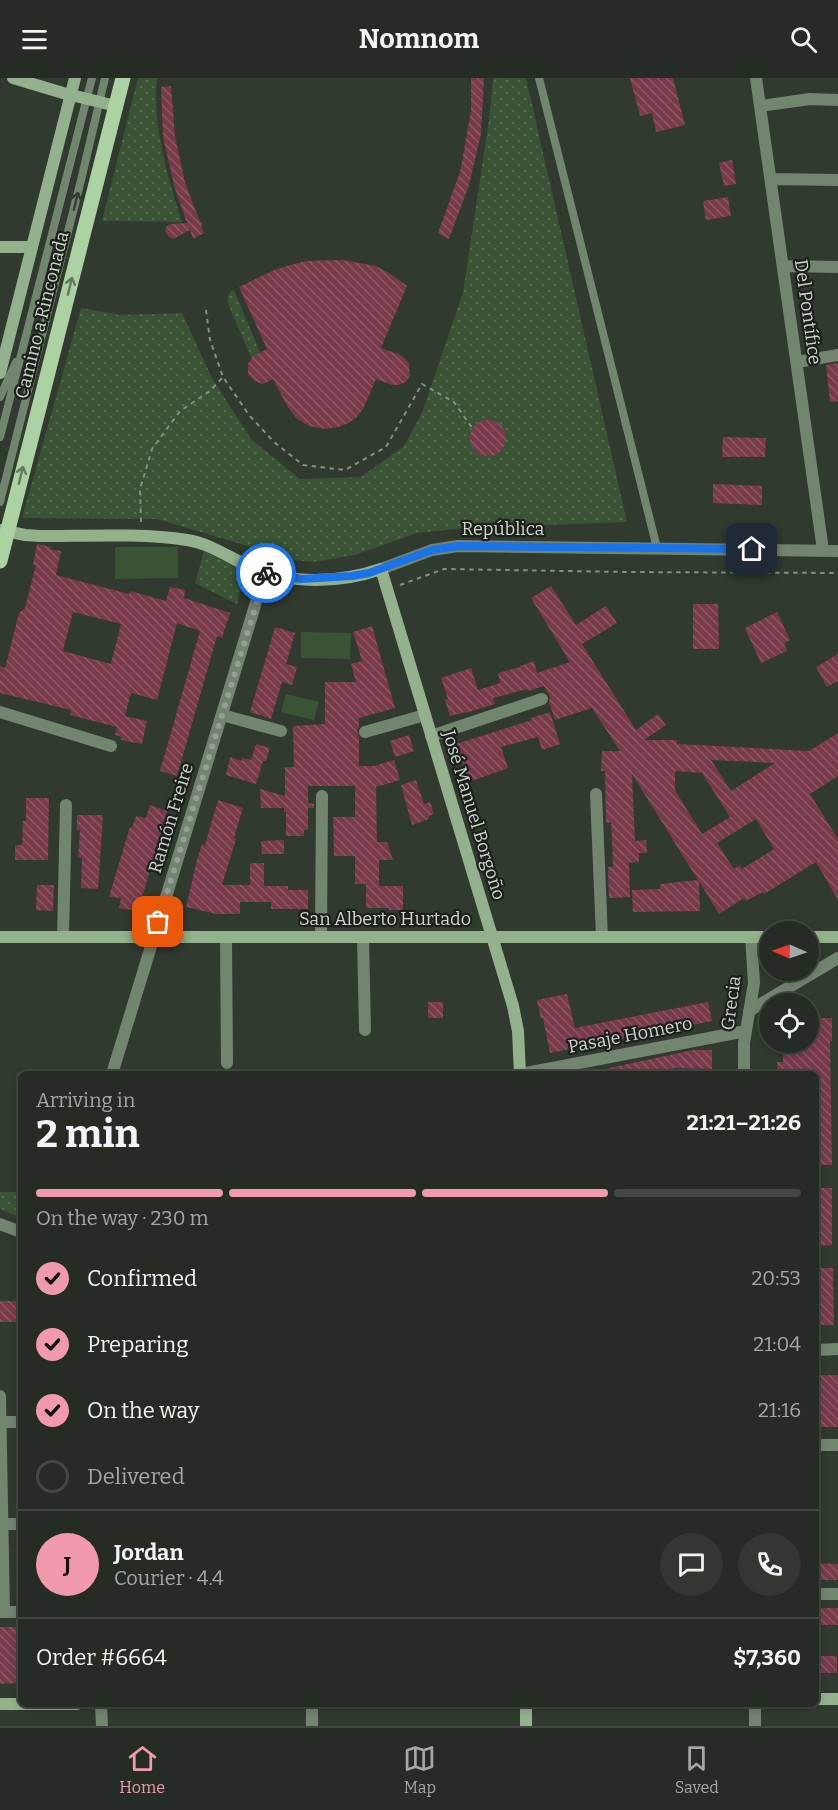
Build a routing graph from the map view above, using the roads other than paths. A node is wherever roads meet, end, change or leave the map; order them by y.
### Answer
1 (12, 78) edge
2 (75, 78) edge
3 (92, 78) edge
4 (105, 78) edge
5 (123, 78) edge
6 (538, 78) edge
7 (756, 78) edge
8 (71, 95) junction
9 (86, 99) junction
10 (838, 100) edge
11 (99, 102) junction
12 (116, 106) junction
13 (760, 106) junction
14 (771, 179) junction
15 (838, 180) edge
16 (0, 247) edge
17 (32, 247) junction
18 (783, 266) junction
19 (838, 267) edge
20 (27, 337) junction
21 (838, 355) edge
22 (796, 362) junction
23 (0, 373) edge
24 (0, 397) edge
25 (0, 437) edge
26 (0, 502) edge
27 (4, 531) edge
28 (657, 548) junction
29 (823, 550) junction
30 (838, 551) edge
31 (0, 561) edge
32 (381, 569) junction
33 (266, 573) junction
34 (542, 699) dead end
35 (0, 712) edge
36 (222, 715) junction
37 (425, 715) junction
38 (281, 731) dead end
39 (365, 732) dead end
40 (431, 736) junction
41 (111, 746) dead end
42 (596, 794) dead end
43 (322, 796) dead end
44 (66, 805) dead end
45 (154, 936) junction
46 (0, 937) edge
47 (63, 937) junction
48 (226, 937) junction
49 (492, 937) junction
50 (602, 937) junction
51 (751, 937) junction
52 (759, 937) edge
53 (819, 937) edge
54 (838, 937) edge
55 (321, 938) junction
56 (363, 938) junction
57 (838, 958) edge
58 (749, 1011) junction
59 (365, 1030) dead end
60 (746, 1031) junction
61 (226, 1063) dead end
62 (113, 1071) edge
63 (521, 1071) edge
64 (537, 1071) edge
65 (744, 1071) edge
66 (0, 1224) edge
67 (18, 1231) edge
68 (838, 1349) edge
69 (819, 1350) edge
70 (0, 1396) edge
71 (0, 1422) edge
72 (18, 1422) edge
73 (0, 1437) edge
74 (819, 1445) edge
75 (838, 1445) edge
76 (2, 1524) junction
77 (18, 1524) edge
78 (1, 1540) edge
79 (819, 1594) edge
80 (838, 1594) edge
81 (2, 1612) edge
82 (18, 1612) edge
83 (838, 1699) edge
84 (819, 1700) edge
85 (0, 1704) edge
86 (18, 1704) edge
87 (101, 1707) edge
88 (312, 1707) edge
89 (525, 1707) edge
90 (755, 1707) edge
91 (102, 1726) edge
92 (312, 1726) edge
93 (526, 1726) edge
94 (755, 1726) edge

1 - 8 main road
2 - 8 main road, Camino a Rinconada
3 - 9 lane
4 - 11 lane
5 - 12 main road, Camino a Rinconada
6 - 28 lane
7 - 13 street, Del Pontífice
8 - 9 main road
8 - 17 main road, Camino a Rinconada
9 - 11 main road
9 - 20 lane
10 - 13 street
11 - 12 main road
26 -> 11 lane
27 -> 12 main road, Camino a Rinconada
13 - 14 street, Del Pontífice
14 - 15 street
14 - 18 street, Del Pontífice
16 - 17 main road
17 - 23 main road, Camino a Rinconada
18 - 19 street
18 - 22 street, Del Pontífice
20 - 24 lane
20 - 25 lane
21 - 22 street
22 - 29 street, Del Pontífice
27 - 31 main road, Camino a Rinconada
27 - 33 main road, República
28 - 29 street, República
28 - 32 street, República
29 - 30 street, República
32 - 33 main road, República
32 - 37 main road, José Manuel Borgoño
33 - 36 street, Ramón Freire
34 - 40 street
35 - 41 street
36 - 38 street
36 - 45 street, Ramón Freire
37 - 39 street
37 - 40 main road, José Manuel Borgoño
40 - 49 main road, José Manuel Borgoño
42 - 50 street
43 - 55 street
44 - 47 street
45 - 47 main road, San Alberto Hurtado
45 - 48 main road, San Alberto Hurtado
45 - 62 street, Ramón Freire
46 - 47 main road, San Alberto Hurtado
48 - 55 main road, San Alberto Hurtado
48 - 61 street
49 - 50 main road, San Alberto Hurtado
49 - 56 main road, San Alberto Hurtado
49 - 63 main road, José Manuel Borgoño
50 - 51 main road, San Alberto Hurtado
51 - 52 main road, San Alberto Hurtado
51 - 58 street, Grecia
53 - 54 main road
55 - 56 main road, San Alberto Hurtado
56 - 59 street
57 - 58 street
58 - 60 street, Grecia
60 - 64 street, Pasaje Homero
60 - 65 street, Grecia
66 - 67 street
68 - 69 street
70 - 71 street
71 - 72 street
71 - 73 street
73 - 76 street
74 - 75 street
76 - 77 street
76 - 78 street
78 - 81 street
79 - 80 street
81 - 82 street
83 - 84 main road
85 - 86 main road
87 - 91 street
88 - 92 street
89 - 93 main road
90 - 94 street

